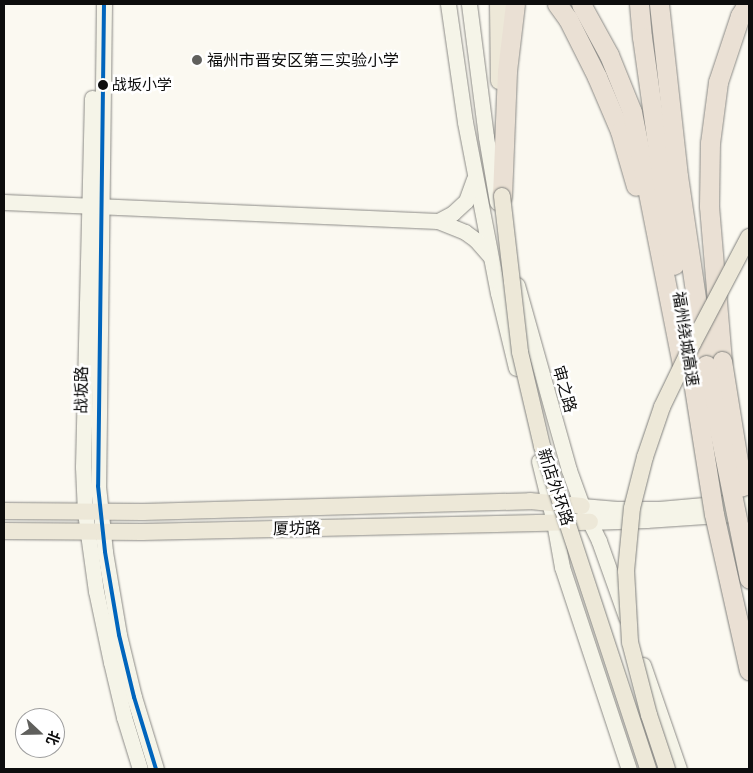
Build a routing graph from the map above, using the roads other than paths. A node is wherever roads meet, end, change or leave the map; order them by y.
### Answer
1 (93, 4) edge
2 (104, 4) edge
3 (448, 4) edge
4 (469, 4) edge
5 (498, 4) edge
6 (515, 4) edge
7 (557, 4) edge
8 (580, 4) edge
9 (639, 4) edge
10 (659, 4) edge
11 (746, 4) edge
12 (475, 174) junction
13 (502, 196) junction
14 (4, 202) edge
15 (95, 206) junction
16 (438, 221) junction
17 (749, 237) edge
18 (492, 258) junction
19 (665, 286) junction
20 (700, 366) junction
21 (749, 501) edge
22 (550, 504) junction
23 (582, 506) junction
24 (4, 511) edge
25 (93, 512) junction
26 (749, 513) edge
27 (554, 522) junction
28 (590, 522) junction
29 (4, 531) edge
30 (95, 532) junction
31 (749, 532) edge
32 (749, 579) edge
33 (749, 670) edge
34 (140, 769) edge
35 (156, 769) edge
36 (629, 769) edge
37 (648, 769) edge
38 (667, 769) edge
39 (680, 769) edge

1 - 15 main road, 战坂路
2 - 15 main road, 战坂路
3 - 12 main road
4 - 23 main road, 审之路
5 - 13 main road, 新店外环路
6 - 13 highway
7 - 19 highway
8 - 19 highway
9 - 20 highway, 福州绕城高速
10 - 20 highway, 福州绕城高速
11 - 20 highway
12 - 16 main road
12 - 18 main road
13 - 37 main road, 新店外环路, bridge
14 - 15 main road
15 - 16 main road
15 - 25 main road, 战坂路
16 - 18 main road
17 - 38 main road, bridge
18 - 22 main road
19 - 20 highway
20 - 31 highway, bridge
20 - 32 highway, 福州绕城高速, bridge
20 - 33 highway, 福州绕城高速, bridge
21 - 23 main road
22 - 23 main road, 厦坊路
22 - 25 main road, 厦坊路
22 - 27 main road
23 - 28 main road, 审之路
24 - 25 main road, 厦坊路
25 - 30 main road, 战坂路
26 - 28 main road
27 - 28 main road, 厦坊路
27 - 30 main road, 厦坊路
27 - 36 main road
28 - 39 main road, 审之路
29 - 30 main road, 厦坊路
30 - 34 main road, 战坂路
30 - 35 main road, 战坂路

